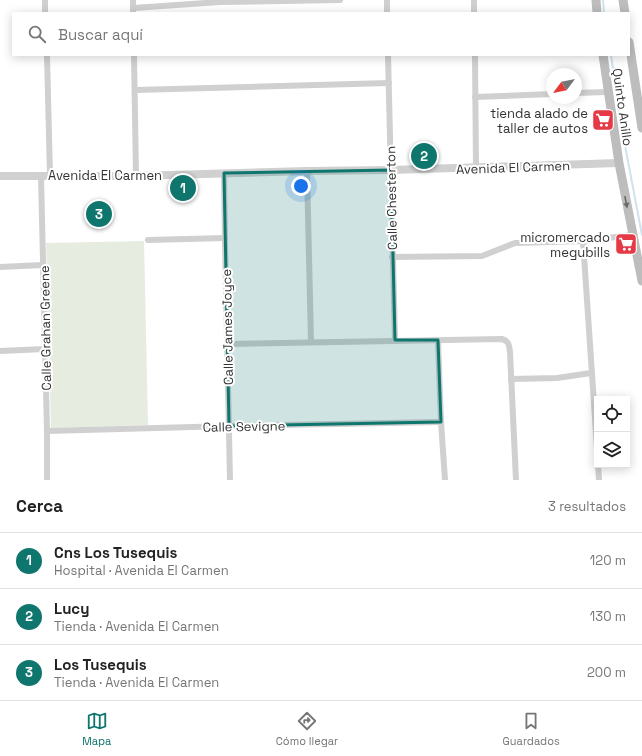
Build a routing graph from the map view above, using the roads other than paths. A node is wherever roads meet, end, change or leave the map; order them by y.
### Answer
1 (45, 0) edge
2 (133, 0) edge
3 (302, 0) edge
4 (340, 0) edge
5 (387, 0) edge
6 (474, 0) edge
7 (596, 0) edge
8 (623, 0) edge
9 (220, 1) edge
10 (133, 10) edge
11 (46, 12) edge
12 (387, 12) edge
13 (474, 12) edge
14 (597, 12) edge
15 (625, 12) edge
16 (630, 48) edge
17 (47, 56) edge
18 (134, 56) edge
19 (388, 56) edge
20 (475, 56) edge
21 (603, 56) edge
22 (389, 83) junction
23 (135, 90) junction
24 (607, 92) junction
25 (582, 93) edge
26 (546, 94) edge
27 (475, 97) junction
28 (642, 123) edge
29 (619, 163) junction
30 (476, 168) junction
31 (391, 170) junction
32 (307, 171) junction
33 (224, 173) junction
34 (0, 176) edge
35 (41, 176) junction
36 (50, 176) junction
37 (136, 176) junction
38 (632, 235) junction
39 (225, 238) junction
40 (148, 240) dead end
41 (583, 241) junction
42 (392, 257) junction
43 (43, 265) junction
44 (0, 267) edge
45 (642, 281) edge
46 (394, 340) junction
47 (438, 340) junction
48 (311, 342) junction
49 (227, 344) junction
50 (45, 349) junction
51 (0, 351) edge
52 (592, 373) junction
53 (511, 379) junction
54 (441, 422) junction
55 (229, 426) junction
56 (47, 431) junction
57 (596, 432) edge
58 (598, 468) edge
59 (47, 480) edge
60 (230, 480) edge
61 (445, 480) edge
62 (516, 480) edge
63 (599, 480) edge

1 - 11 street
2 - 10 street
3 - 4 street
3 - 9 street
5 - 12 street
6 - 13 street
7 - 14 main road
8 - 15 main road
9 - 10 street
16 - 28 main road, Quinto Anillo
17 - 36 street
18 - 23 street
19 - 22 street, Calle Chesterton
20 - 27 street
21 - 24 main road, Quinto Anillo
22 - 23 street
22 - 31 street, Calle Chesterton
23 - 37 street
24 - 25 street
24 - 29 main road, Quinto Anillo
26 - 27 street
27 - 30 street
29 - 30 street, Avenida El Carmen
29 -> 38 main road, Quinto Anillo
30 - 31 street, Avenida El Carmen
31 - 32 street, Avenida El Carmen
31 - 42 street, Calle Chesterton
32 - 33 street, Avenida El Carmen
32 - 48 street
33 - 37 street, Avenida El Carmen
33 - 39 street, Calle James Joyce
34 - 35 street, Avenida El Carmen
35 - 36 street, Avenida El Carmen
35 - 43 street, Calle Grahan Greene
36 - 37 street, Avenida El Carmen
38 - 41 street
38 - 45 main road, Quinto Anillo
39 - 40 street
39 - 49 street, Calle James Joyce
41 - 42 street
41 - 52 street
42 - 46 street, Calle Chesterton
43 - 44 street
43 - 50 street, Calle Grahan Greene
46 - 47 street
46 - 48 street
47 - 53 street
47 - 54 street
48 - 49 street
49 - 55 street, Calle James Joyce
50 - 51 street
50 - 56 street, Calle Grahan Greene
52 - 53 street
52 - 57 street
53 - 62 street
54 - 55 street, Calle Sevigne
54 - 61 street
55 - 56 street, Calle Sevigne
55 - 60 street, Calle James Joyce
56 - 59 street, Calle Grahan Greene
58 - 63 street

